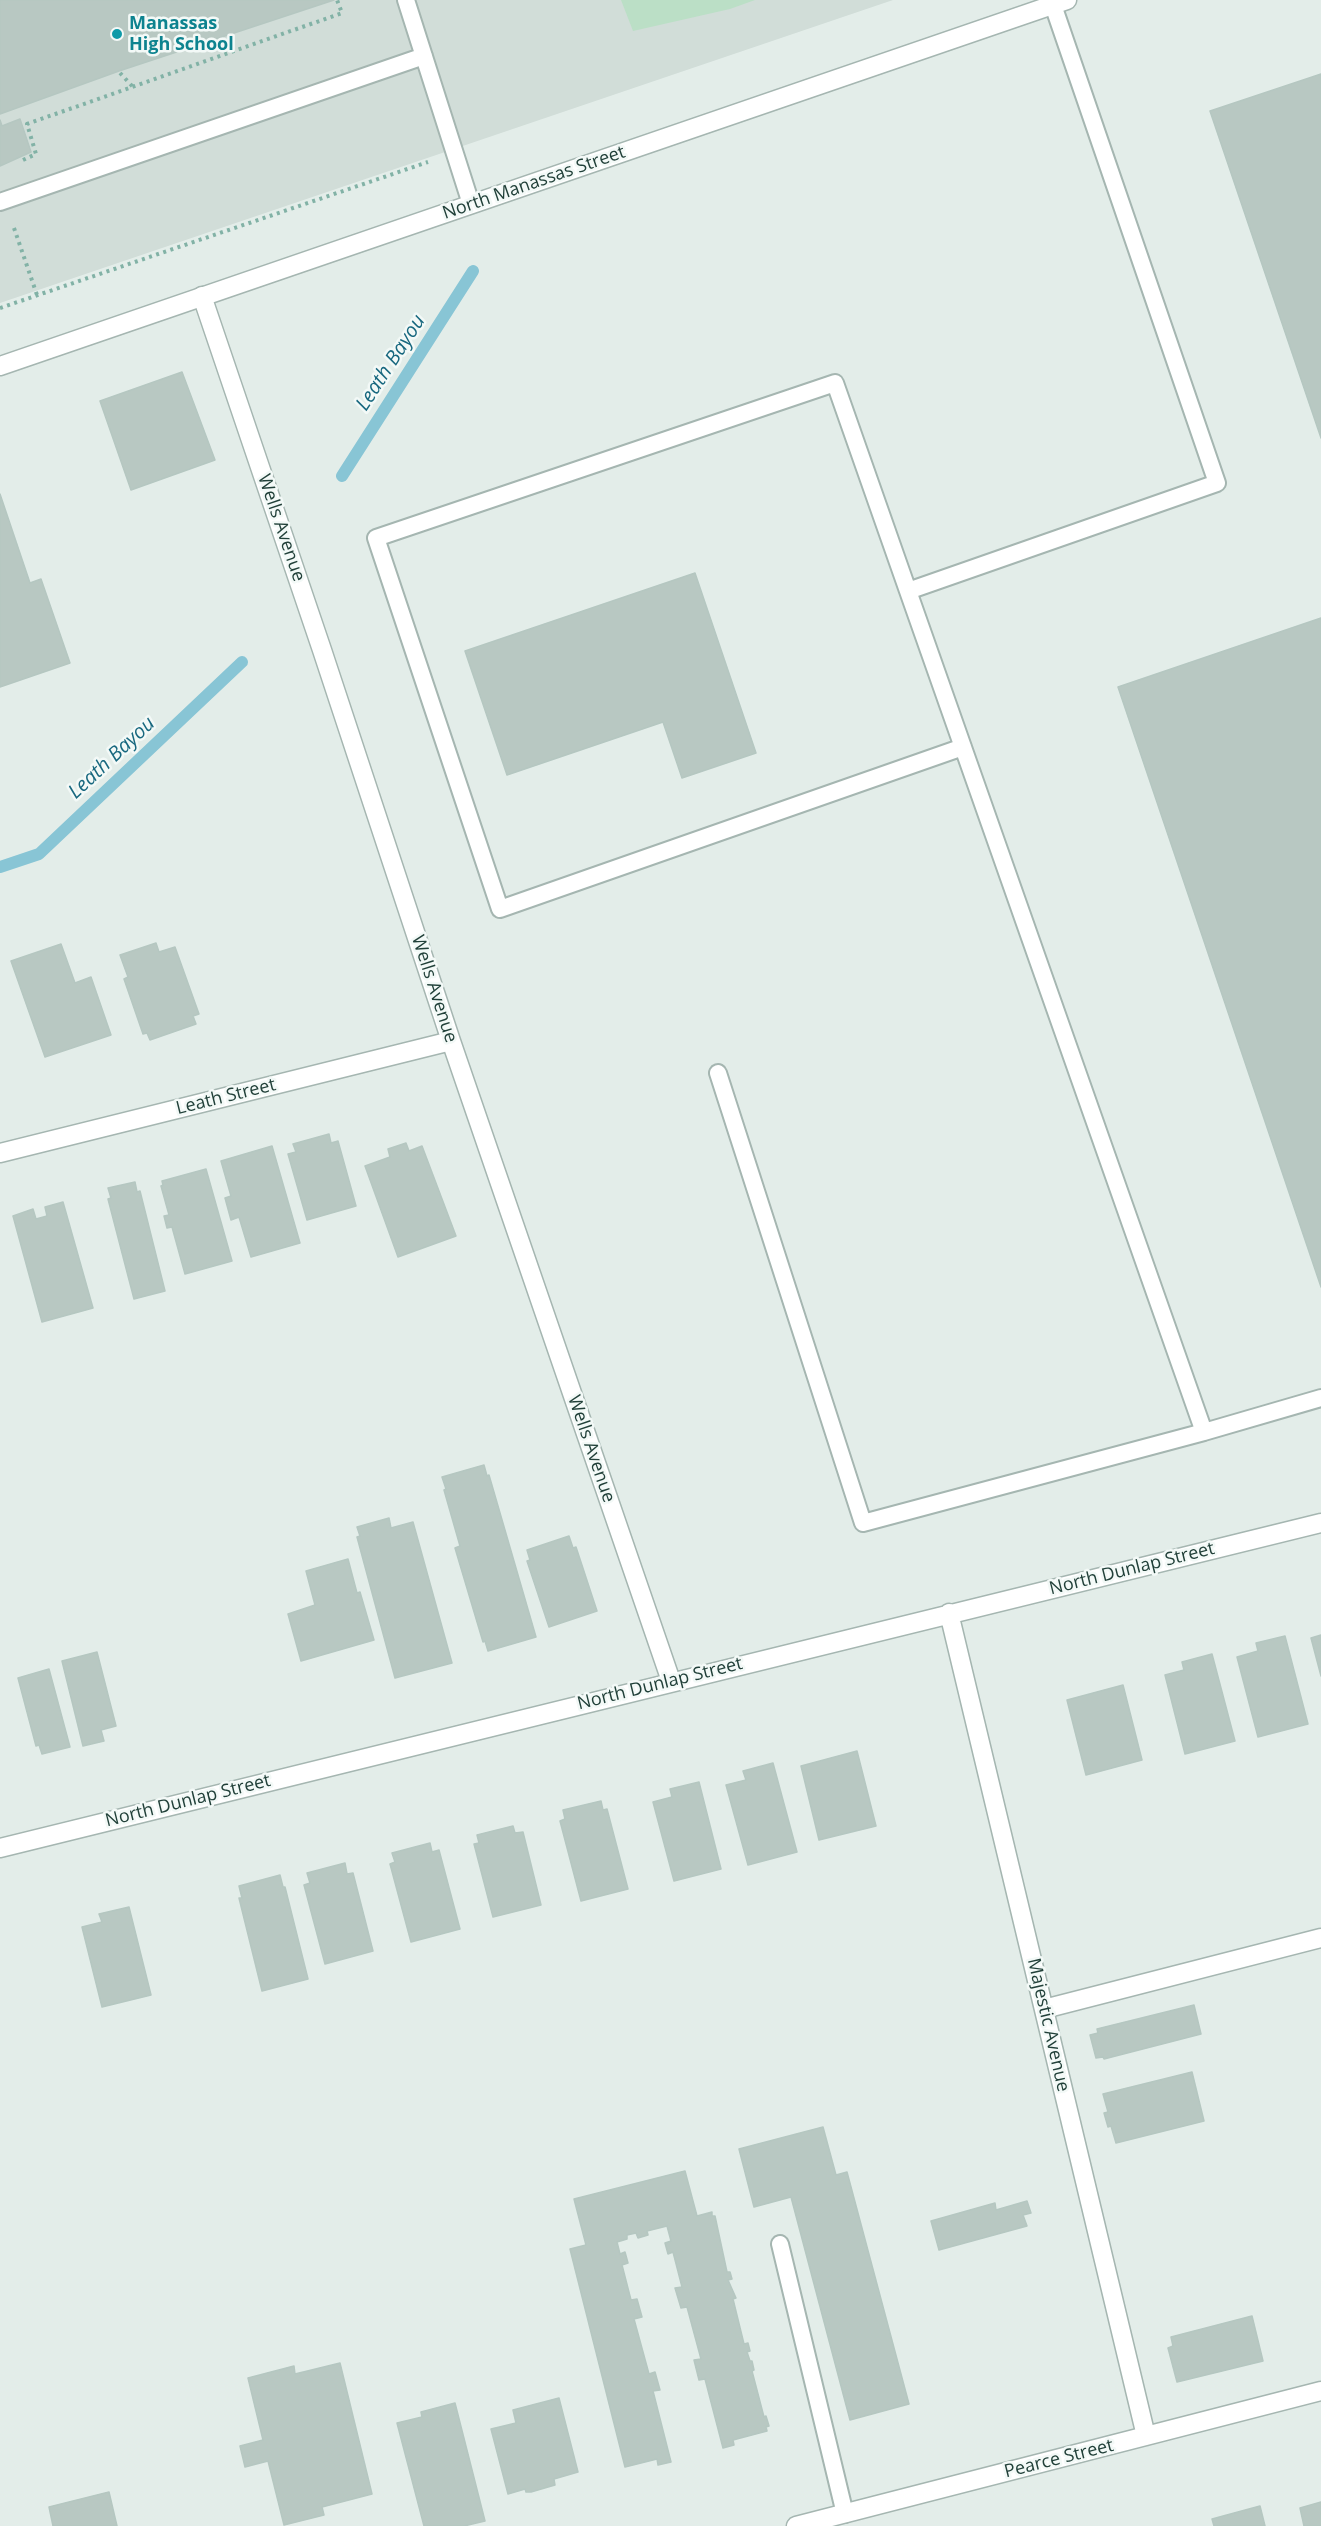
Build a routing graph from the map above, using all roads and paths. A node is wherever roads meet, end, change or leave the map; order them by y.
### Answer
1 (338, 0) edge
2 (406, 0) edge
3 (1060, 2) edge
4 (424, 56) junction
5 (120, 73) dead end
6 (133, 87) junction
7 (455, 153) junction
8 (18, 163) dead end
9 (2, 201) edge
10 (471, 204) junction
11 (37, 295) junction
12 (202, 296) junction
13 (0, 308) edge
14 (0, 366) edge
15 (908, 591) junction
16 (963, 747) junction
17 (451, 1041) junction
18 (718, 1073) dead end
19 (0, 1153) edge
20 (1321, 1398) edge
21 (1204, 1432) junction
22 (1321, 1523) edge
23 (949, 1613) junction
24 (671, 1681) junction
25 (0, 1848) edge
26 (1321, 1938) edge
27 (1044, 2009) junction
28 (780, 2244) dead end
29 (1321, 2391) edge
30 (1146, 2436) junction
31 (845, 2514) junction
32 (796, 2526) edge

1 - 6 path
2 - 4 lane
3 - 10 street, North Manassas Street
3 - 15 lane
4 - 7 lane
4 - 9 lane
5 - 6 path
6 - 8 path
7 - 10 lane
7 - 11 path
9 - 11 path
10 - 12 street, North Manassas Street
11 - 13 path
12 - 14 street, North Manassas Street
12 - 17 street, Wells Avenue
15 - 16 lane
15 - 16 lane
16 - 21 lane
17 - 19 street, Leath Street
17 - 24 street, Wells Avenue
18 - 21 lane
20 - 21 lane
22 - 23 street, North Dunlap Street
23 - 24 street, North Dunlap Street
23 - 27 street, Majestic Avenue
24 - 25 street, North Dunlap Street
26 - 27 street
27 - 30 street, Majestic Avenue
28 - 31 lane
29 - 30 street, Pearce Street
30 - 31 street, Pearce Street
31 - 32 street, Pearce Street

